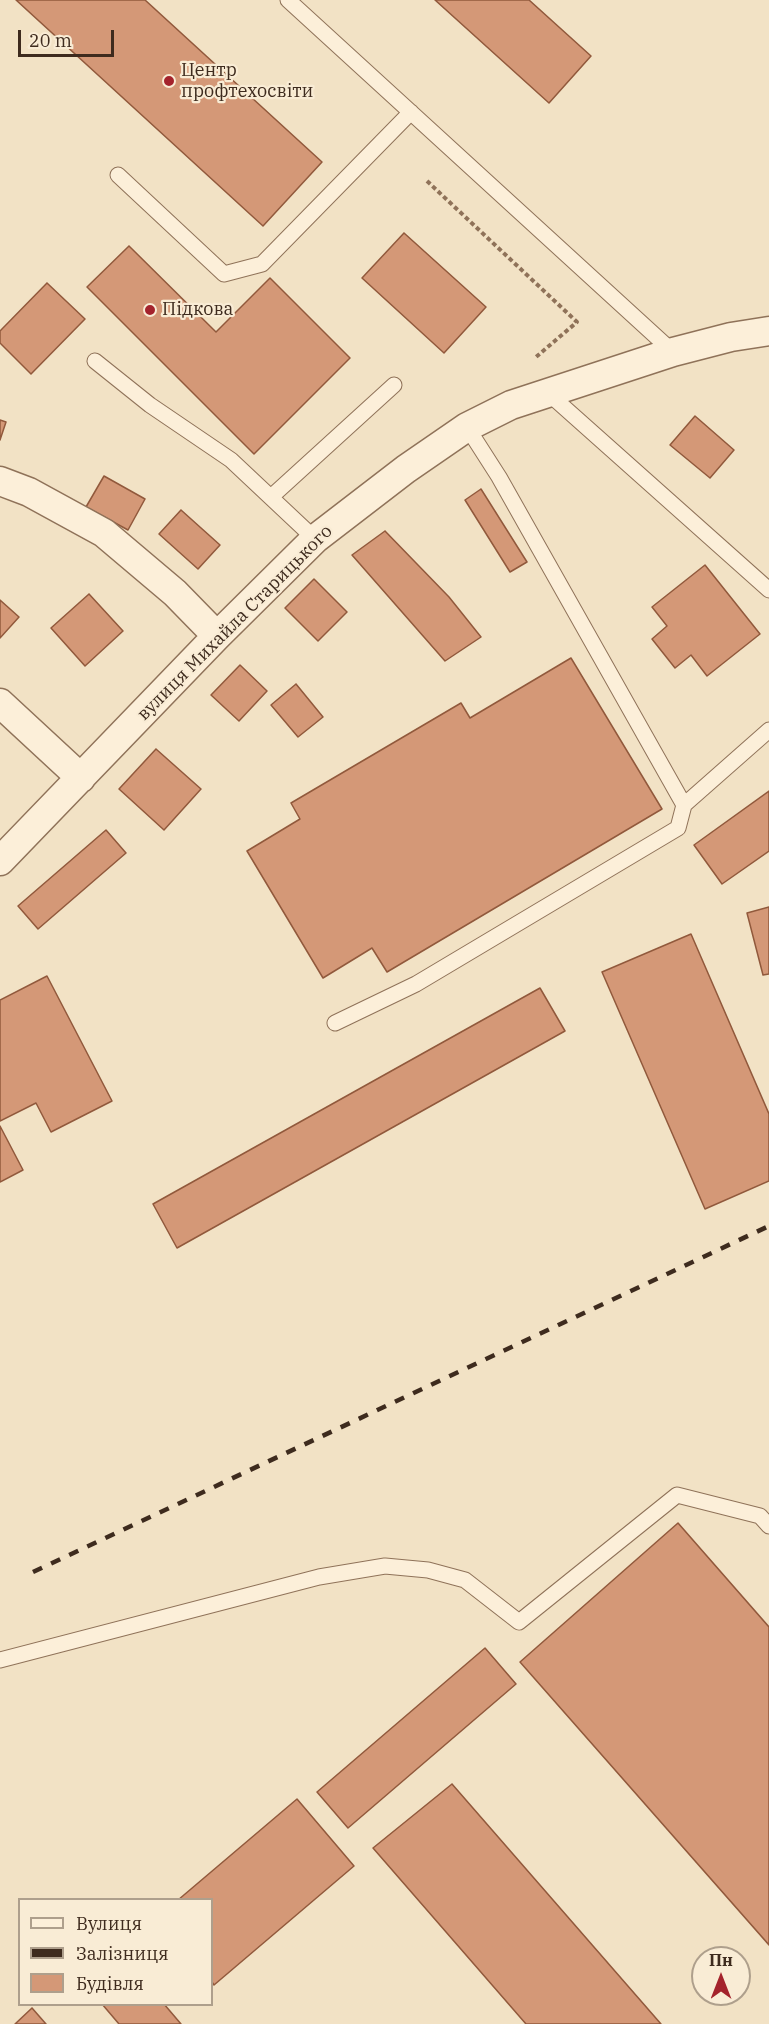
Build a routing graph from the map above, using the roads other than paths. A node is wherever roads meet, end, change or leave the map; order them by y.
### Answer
1 (288, 0) edge
2 (411, 112) junction
3 (118, 175) dead end
4 (769, 331) edge
5 (673, 352) junction
6 (95, 361) dead end
7 (394, 385) dead end
8 (548, 393) junction
9 (467, 427) junction
10 (0, 481) edge
11 (271, 497) junction
12 (315, 539) junction
13 (769, 590) edge
14 (217, 636) junction
15 (0, 704) edge
16 (769, 730) edge
17 (81, 778) junction
18 (684, 804) junction
19 (0, 861) edge
20 (335, 1023) dead end
21 (769, 1526) edge
22 (0, 1660) edge

1 - 2 lane
2 - 3 lane
2 - 5 lane
4 - 5 street, вулиця Михайла Старицького
5 - 8 street, вулиця Михайла Старицького
6 - 11 lane
7 - 11 lane
8 - 9 street, вулиця Михайла Старицького
8 - 13 lane
9 - 12 street, вулиця Михайла Старицького
9 - 18 lane
10 - 14 street
11 - 12 lane
12 - 14 street, вулиця Михайла Старицького
14 - 17 street, вулиця Михайла Старицького
15 - 17 street
16 - 18 lane
17 - 19 street, вулиця Михайла Старицького
18 - 20 lane
21 - 22 lane

